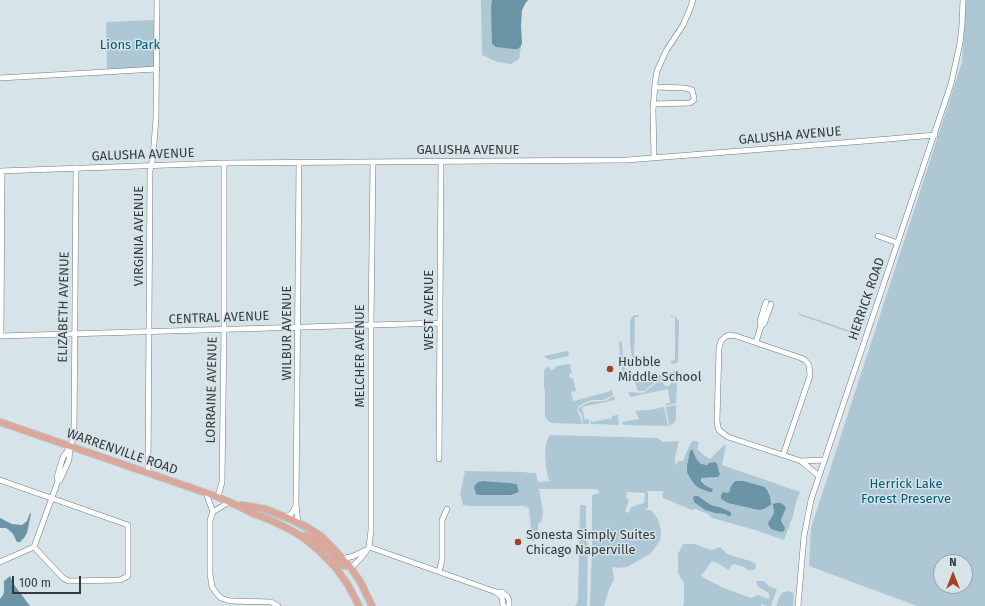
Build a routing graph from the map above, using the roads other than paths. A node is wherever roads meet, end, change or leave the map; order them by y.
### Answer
1 (156, 0) edge
2 (693, 0) edge
3 (963, 0) edge
4 (157, 69) junction
5 (0, 78) edge
6 (654, 87) junction
7 (654, 104) junction
8 (935, 135) junction
9 (654, 158) junction
10 (441, 161) junction
11 (373, 162) junction
12 (224, 163) junction
13 (299, 163) junction
14 (151, 165) junction
15 (76, 168) junction
16 (1, 171) edge
17 (878, 236) dead end
18 (898, 243) junction
19 (768, 303) dead end
20 (440, 323) junction
21 (371, 324) junction
22 (298, 327) junction
23 (224, 329) junction
24 (149, 331) junction
25 (75, 334) junction
26 (0, 336) edge
27 (756, 342) junction
28 (0, 422) edge
29 (70, 446) junction
30 (783, 455) junction
31 (439, 459) dead end
32 (824, 460) junction
33 (801, 461) junction
34 (148, 473) junction
35 (818, 476) junction
36 (0, 480) edge
37 (206, 493) junction
38 (52, 498) junction
39 (218, 498) junction
40 (229, 502) junction
41 (236, 504) junction
42 (296, 504) junction
43 (447, 509) dead end
44 (213, 512) junction
45 (286, 517) junction
46 (298, 523) junction
47 (301, 536) junction
48 (34, 547) junction
49 (368, 549) junction
50 (342, 558) junction
51 (0, 562) edge
52 (351, 568) junction
53 (439, 572) junction
54 (496, 592) junction
55 (278, 606) edge
56 (359, 606) edge
57 (372, 606) edge
58 (504, 606) edge
59 (509, 606) edge
60 (798, 606) edge

1 - 4 street, VIRGINIA AVENUE
2 - 6 street
3 - 8 street, HERRICK ROAD
4 - 5 street
4 - 14 street, VIRGINIA AVENUE
6 - 7 street
6 - 7 street
7 - 9 street
8 - 9 street, GALUSHA AVENUE
8 - 18 street, HERRICK ROAD
9 - 10 street, GALUSHA AVENUE
10 - 11 street, GALUSHA AVENUE
10 - 20 street, WEST AVENUE
11 - 13 street, GALUSHA AVENUE
11 - 21 street, MELCHER AVENUE
12 - 13 street, GALUSHA AVENUE
12 - 14 street, GALUSHA AVENUE
12 - 23 street, LORRAINE AVENUE
13 - 22 street, WILBUR AVENUE
14 - 15 street, GALUSHA AVENUE
14 - 24 street, VIRGINIA AVENUE
15 - 16 street, GALUSHA AVENUE
15 - 25 street, ELIZABETH AVENUE
16 - 26 street
17 - 18 street
18 - 32 street, HERRICK ROAD
19 - 27 street
20 - 21 street, CENTRAL AVENUE
20 - 31 street, WEST AVENUE
21 - 22 street, CENTRAL AVENUE
21 - 49 street, MELCHER AVENUE
22 - 23 street, CENTRAL AVENUE
22 - 42 street, WILBUR AVENUE
23 - 24 street, CENTRAL AVENUE
23 - 39 street, LORRAINE AVENUE
24 - 25 street, CENTRAL AVENUE
24 - 34 street, VIRGINIA AVENUE
25 - 26 street, CENTRAL AVENUE
25 - 29 street, ELIZABETH AVENUE
27 - 30 street
27 - 30 street
28 - 29 main road, WARRENVILLE ROAD
29 - 34 main road, WARRENVILLE ROAD
29 - 38 street, ELIZABETH AVENUE
30 - 33 street
32 - 33 street
32 - 35 street, HERRICK ROAD
33 - 35 street
34 - 37 main road, WARRENVILLE ROAD
35 - 60 street, HERRICK ROAD
36 - 38 street
37 - 39 main road, WARRENVILLE ROAD
37 - 44 street
38 - 48 street, ELIZABETH AVENUE
38 - 48 street
39 - 40 main road, WARRENVILLE ROAD
40 - 41 main road, WARRENVILLE ROAD
40 - 44 street
41 - 45 main road, WARRENVILLE ROAD
41 - 47 main road, WARRENVILLE ROAD
42 - 45 street
42 - 46 street, WILBUR AVENUE
43 - 53 street
44 - 55 street
45 - 46 main road, WARRENVILLE ROAD
46 - 50 main road, WARRENVILLE ROAD
47 - 52 main road
47 - 56 main road, WARRENVILLE ROAD
48 - 51 street
49 - 50 street
49 - 52 street
49 - 53 street
50 - 52 main road, WARRENVILLE ROAD
52 - 57 main road, WARRENVILLE ROAD
53 - 54 street
54 - 58 street
54 - 59 street

